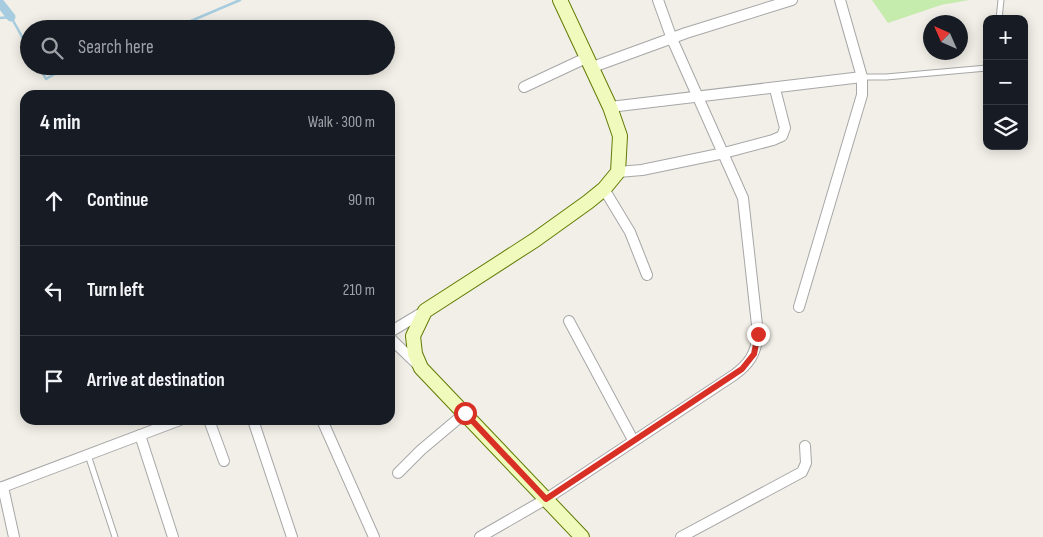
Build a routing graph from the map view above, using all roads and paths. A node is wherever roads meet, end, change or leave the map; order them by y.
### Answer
1 (560, 0) edge
2 (658, 0) edge
3 (792, 0) edge
4 (840, 0) edge
5 (1001, 0) edge
6 (1000, 15) edge
7 (672, 39) junction
8 (588, 63) junction
9 (983, 68) edge
10 (862, 77) junction
11 (524, 87) dead end
12 (775, 89) junction
13 (698, 98) junction
14 (610, 107) junction
15 (724, 153) junction
16 (618, 172) junction
17 (604, 189) junction
18 (647, 275) dead end
19 (799, 307) dead end
20 (425, 311) junction
21 (569, 321) dead end
22 (395, 329) edge
23 (395, 343) edge
24 (420, 368) junction
25 (465, 413) junction
26 (167, 425) edge
27 (211, 425) edge
28 (255, 425) edge
29 (324, 425) edge
30 (140, 435) junction
31 (633, 440) junction
32 (805, 446) dead end
33 (88, 455) junction
34 (224, 460) dead end
35 (398, 473) dead end
36 (1, 488) edge
37 (546, 499) junction
38 (14, 537) edge
39 (115, 537) edge
40 (173, 537) edge
41 (292, 537) edge
42 (374, 537) edge
43 (480, 537) edge
44 (582, 537) edge
45 (681, 537) edge

1 - 8 main road
2 - 7 street
3 - 7 street
4 - 10 street
5 - 6 lane
7 - 8 street
7 - 13 street
8 - 11 street
8 - 14 main road
9 - 10 lane
10 - 12 street
10 - 19 street
12 - 13 street
12 - 15 street
13 - 14 street
13 - 15 street
14 - 16 main road
15 - 16 street
15 - 31 street
16 - 17 main road
17 - 18 street
17 - 20 main road
20 - 22 street
20 - 24 main road
21 - 31 street
23 - 24 street
24 - 25 main road
25 - 35 street
25 - 37 main road
26 - 30 street
27 - 34 street
28 - 41 street
29 - 42 street
30 - 33 street
30 - 40 street
31 - 37 street
32 - 45 street
33 - 36 street
33 - 39 lane
36 - 38 street
37 - 43 street
37 - 44 main road

